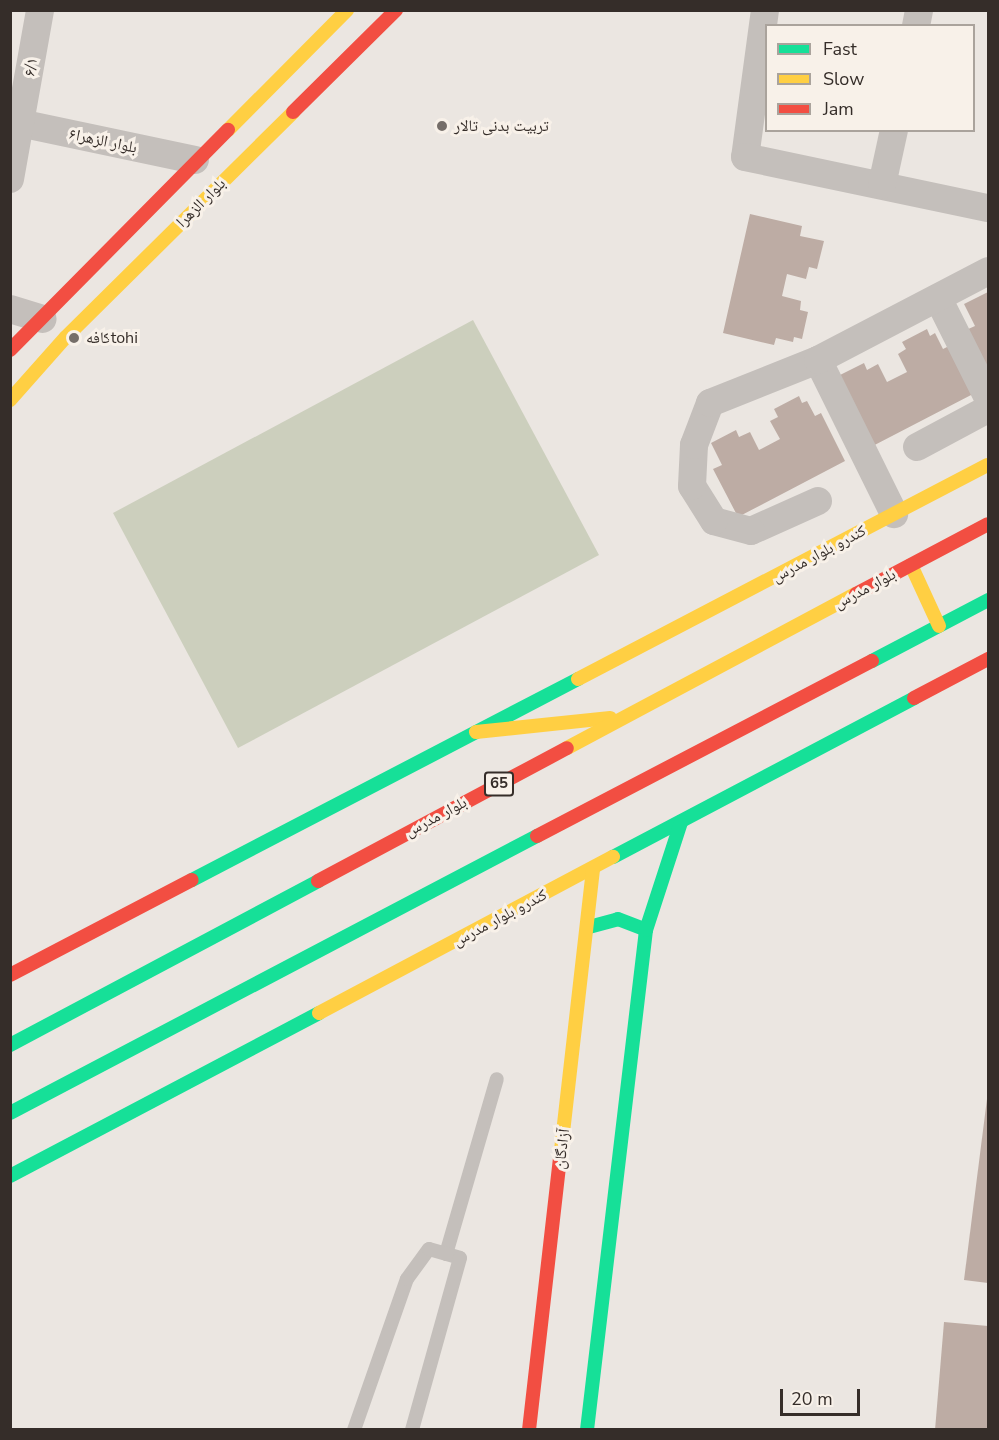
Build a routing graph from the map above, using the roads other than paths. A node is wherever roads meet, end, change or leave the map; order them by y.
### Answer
1 (40, 10) edge
2 (346, 10) edge
3 (396, 10) edge
4 (765, 10) edge
5 (16, 122) edge
6 (894, 132) edge
7 (195, 160) junction
8 (10, 179) edge
9 (882, 185) junction
10 (988, 208) edge
11 (988, 271) edge
12 (938, 298) junction
13 (10, 309) edge
14 (42, 319) junction
15 (10, 351) edge
16 (818, 360) junction
17 (988, 398) edge
18 (10, 400) edge
19 (988, 409) edge
20 (917, 447) dead end
21 (988, 465) edge
22 (818, 501) dead end
23 (894, 514) junction
24 (988, 524) edge
25 (910, 565) junction
26 (988, 600) edge
27 (939, 626) junction
28 (988, 658) edge
29 (627, 716) junction
30 (476, 732) junction
31 (681, 822) junction
32 (593, 868) junction
33 (589, 927) junction
34 (646, 930) junction
35 (10, 975) edge
36 (10, 1044) edge
37 (498, 1079) dead end
38 (10, 1113) edge
39 (10, 1176) edge
40 (446, 1254) junction
41 (354, 1430) edge
42 (412, 1430) edge
43 (529, 1430) edge
44 (587, 1430) edge

1 - 5 street, ۶/۱
2 - 7 main road, بلوار الزهرا
3 - 18 main road, بلوار الزهرا
4 - 9 street
5 - 7 street, بلوار الزهرا۶
5 - 8 street, ۶/۱
6 - 9 street
7 - 14 main road, بلوار الزهرا
9 - 10 street
11 - 12 street
12 - 16 street
12 - 17 street
13 - 14 street
14 - 15 main road, بلوار الزهرا
16 - 22 street
16 - 23 street
19 - 20 street
21 - 23 main road, کندرو بلوار مدرس
23 - 30 main road, کندرو بلوار مدرس
24 - 25 main road, بلوار مدرس / 65
25 - 27 main road
25 - 29 main road, بلوار مدرس / 65
26 - 27 main road
27 - 38 main road
28 - 31 main road, کندرو بلوار مدرس
29 - 30 main road
29 - 36 main road, بلوار مدرس / 65
30 - 35 main road, کندرو بلوار مدرس
31 - 32 main road, کندرو بلوار مدرس
31 - 34 main road
32 - 33 main road, آزادگان
32 - 39 main road, کندرو بلوار مدرس
33 - 34 main road
33 - 43 main road, آزادگان
34 - 44 main road
37 - 40 lane
40 - 41 lane
40 - 42 lane

